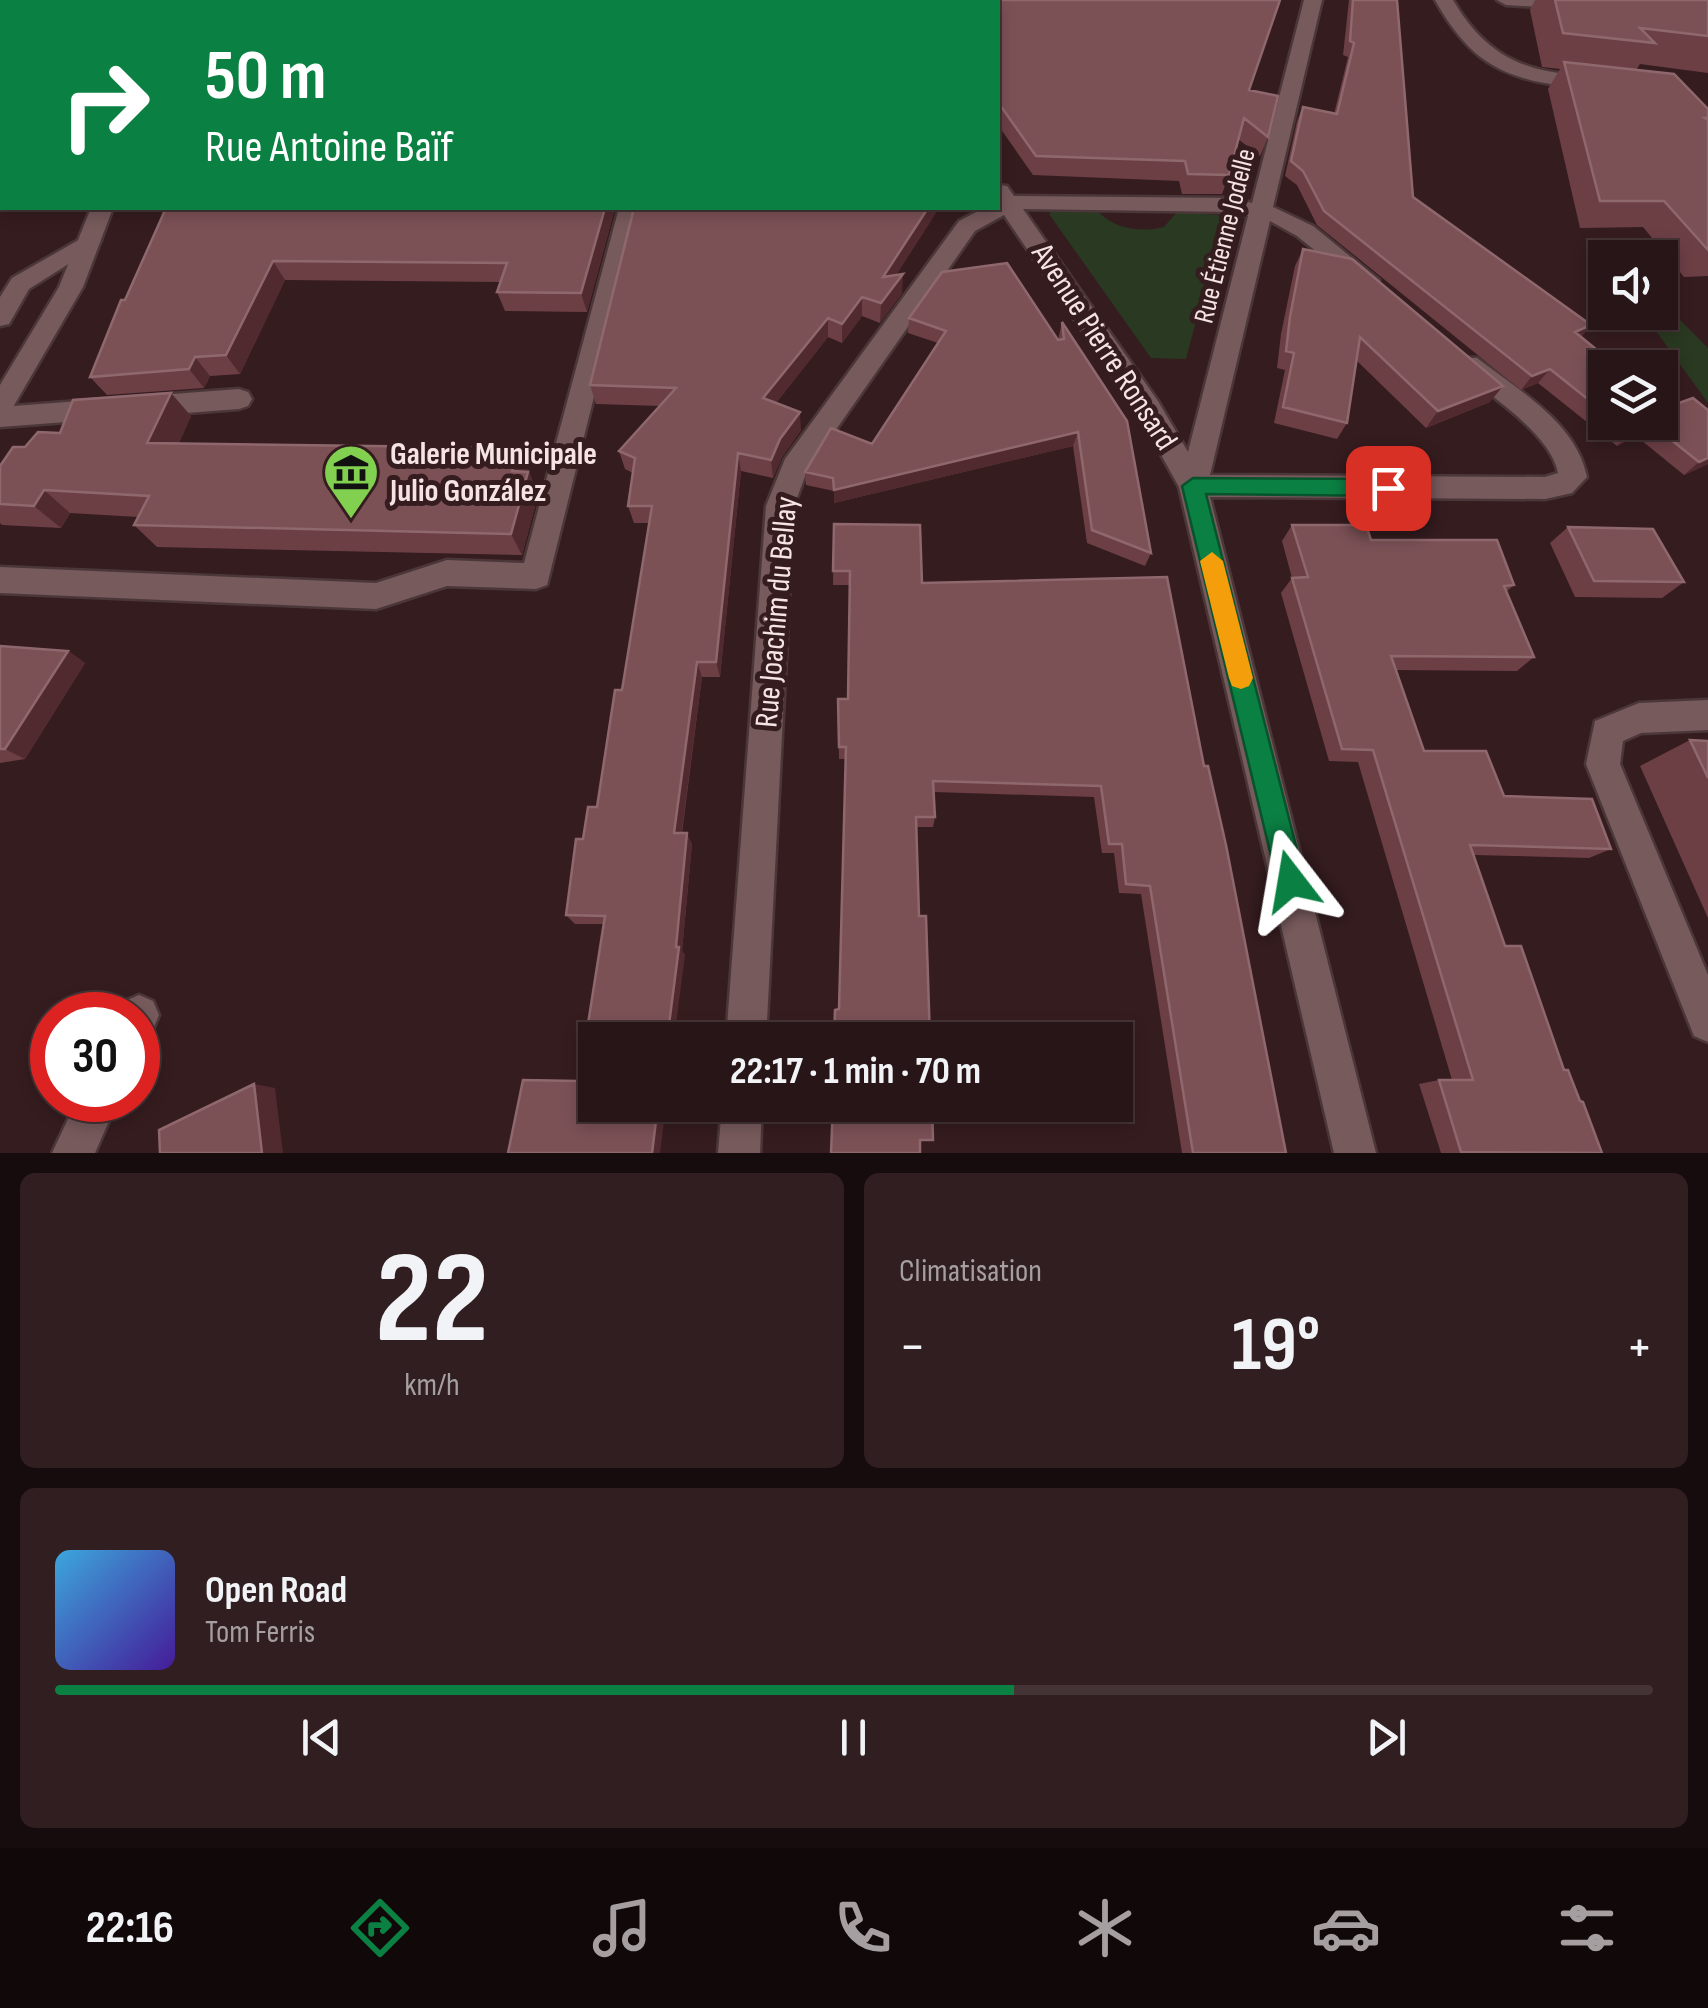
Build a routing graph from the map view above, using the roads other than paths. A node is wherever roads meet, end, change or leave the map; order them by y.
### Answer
1 (1313, 0) edge
2 (1444, 0) edge
3 (1506, 0) edge
4 (1598, 6) edge
5 (1610, 85) edge
6 (1003, 196) edge
7 (101, 210) edge
8 (629, 210) edge
9 (986, 210) edge
10 (1262, 212) junction
11 (89, 242) junction
12 (1389, 298) edge
13 (0, 318) edge
14 (1448, 348) edge
15 (239, 399) dead end
16 (0, 407) edge
17 (0, 417) edge
18 (1193, 486) junction
19 (0, 580) edge
20 (1708, 715) edge
21 (747, 1022) edge
22 (1708, 1022) edge
23 (88, 1122) edge
24 (741, 1122) edge
25 (73, 1153) edge
26 (738, 1153) edge
27 (1355, 1153) edge

1 - 10 street, Rue Étienne Jodelle
2 - 5 street
3 - 4 street
6 - 10 street
6 - 18 street, Avenue Pierre Ronsard
7 - 11 street
8 - 19 street
9 - 21 street, Rue Joachim du Bellay
10 - 12 street
10 - 18 street, Rue Étienne Jodelle
11 - 13 street
11 - 16 street
14 - 18 street
15 - 17 street
18 - 27 street, Avenue Pierre Ronsard
20 - 22 street
23 - 25 street
24 - 26 street

